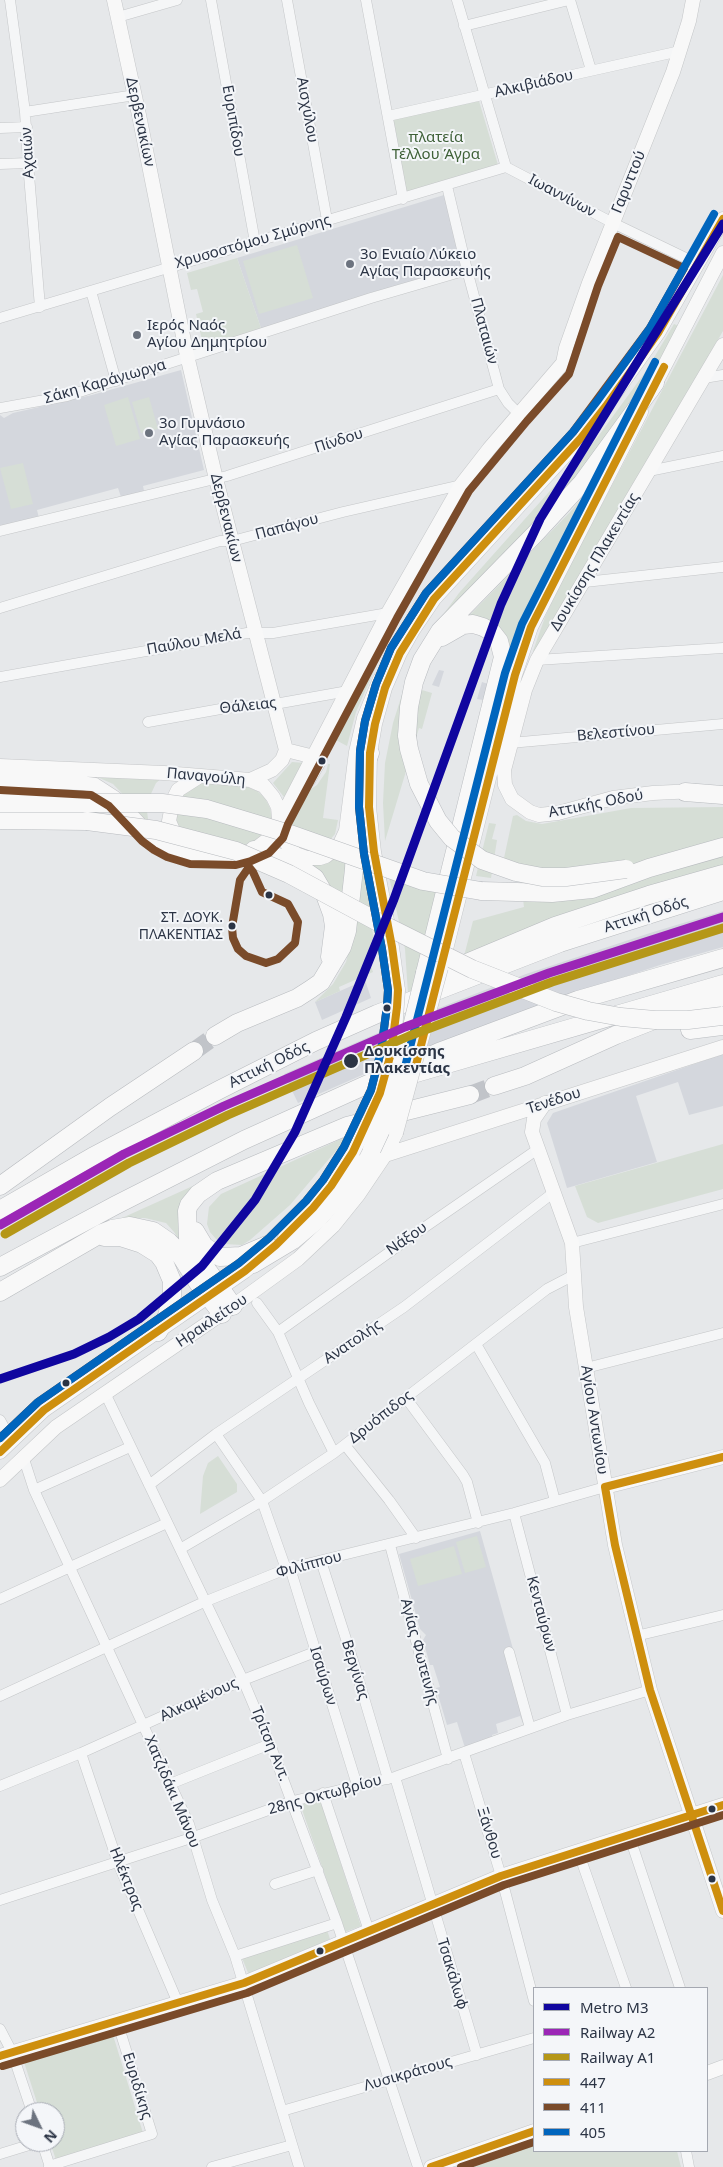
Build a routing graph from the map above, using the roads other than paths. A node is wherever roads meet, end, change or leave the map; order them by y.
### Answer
1 (10, 0) edge
2 (114, 0) edge
3 (176, 0) edge
4 (210, 0) edge
5 (287, 0) edge
6 (366, 0) edge
7 (457, 0) edge
8 (570, 0) edge
9 (693, 0) edge
10 (118, 17) junction
11 (464, 26) junction
12 (680, 51) junction
13 (591, 70) junction
14 (135, 95) junction
15 (484, 95) junction
16 (25, 112) junction
17 (388, 116) junction
18 (27, 127) junction
19 (0, 128) edge
20 (28, 163) junction
21 (0, 164) edge
22 (506, 167) junction
23 (447, 186) junction
24 (403, 199) junction
25 (723, 219) edge
26 (327, 220) junction
27 (613, 223) junction
28 (255, 242) junction
29 (723, 253) edge
30 (698, 264) junction
31 (169, 266) junction
32 (467, 270) junction
33 (91, 291) junction
34 (40, 308) junction
35 (0, 318) edge
36 (723, 345) edge
37 (188, 358) junction
38 (723, 375) edge
39 (704, 378) junction
40 (116, 381) junction
41 (655, 383) junction
42 (499, 389) junction
43 (0, 408) edge
44 (519, 414) junction
45 (723, 456) edge
46 (649, 470) junction
47 (216, 478) junction
48 (461, 485) junction
49 (0, 531) edge
50 (232, 541) junction
51 (723, 567) edge
52 (585, 582) junction
53 (0, 608) edge
54 (388, 613) junction
55 (256, 633) junction
56 (723, 648) edge
57 (428, 649) junction
58 (400, 652) junction
59 (537, 660) junction
60 (0, 677) edge
61 (348, 691) junction
62 (275, 704) junction
63 (148, 722) dead end
64 (723, 724) edge
65 (510, 743) junction
66 (286, 750) junction
67 (316, 753) junction
68 (370, 753) junction
69 (0, 766) edge
70 (200, 776) junction
71 (0, 780) edge
72 (250, 780) junction
73 (723, 788) edge
74 (508, 792) joint
75 (685, 792) junction
76 (723, 795) edge
77 (0, 803) edge
78 (0, 820) edge
79 (278, 823) junction
80 (723, 847) edge
81 (254, 850) junction
82 (193, 854) junction
83 (723, 858) edge
84 (723, 874) edge
85 (628, 876) junction
86 (723, 892) edge
87 (723, 958) edge
88 (433, 971) junction
89 (326, 974) junction
90 (723, 984) edge
91 (723, 997) edge
92 (723, 1019) edge
93 (215, 1036) tunnel mouth
94 (316, 1041) junction
95 (723, 1047) edge
96 (194, 1051) tunnel mouth
97 (494, 1086) tunnel mouth
98 (350, 1090) junction
99 (470, 1094) tunnel mouth
100 (545, 1103) junction
101 (396, 1133) joint
102 (538, 1149) junction
103 (378, 1152) junction
104 (0, 1186) edge
105 (205, 1188) junction
106 (553, 1193) junction
107 (723, 1204) edge
108 (0, 1210) edge
109 (290, 1232) junction
110 (94, 1239) junction
111 (572, 1243) junction
112 (253, 1264) junction
113 (0, 1267) edge
114 (574, 1275) junction
115 (0, 1292) edge
116 (214, 1292) junction
117 (257, 1303) dead end
118 (228, 1310) junction
119 (158, 1332) junction
120 (278, 1332) junction
121 (723, 1333) edge
122 (476, 1344) junction
123 (586, 1368) junction
124 (299, 1378) junction
125 (105, 1393) junction
126 (406, 1398) junction
127 (0, 1420) edge
128 (216, 1434) junction
129 (11, 1440) junction
130 (345, 1445) junction
131 (130, 1447) junction
132 (0, 1452) edge
133 (334, 1453) junction
134 (23, 1456) junction
135 (723, 1457) edge
136 (0, 1480) edge
137 (149, 1485) junction
138 (605, 1487) junction
139 (34, 1490) junction
140 (262, 1501) junction
141 (556, 1501) junction
142 (514, 1514) junction
143 (167, 1523) junction
144 (478, 1523) junction
145 (416, 1538) junction
146 (390, 1545) junction
147 (180, 1549) junction
148 (321, 1561) junction
149 (70, 1568) junction
150 (288, 1568) junction
151 (0, 1599) edge
152 (204, 1602) junction
153 (723, 1615) edge
154 (636, 1636) junction
155 (106, 1646) junction
156 (315, 1652) junction
157 (509, 1652) dead end
158 (243, 1680) junction
159 (650, 1690) junction
160 (0, 1696) edge
161 (567, 1715) junction
162 (143, 1726) junction
163 (530, 1728) junction
164 (270, 1744) junction
165 (464, 1752) junction
166 (81, 1754) junction
167 (448, 1759) junction
168 (392, 1778) junction
169 (170, 1784) junction
170 (357, 1785) junction
171 (0, 1786) edge
172 (323, 1793) junction
173 (293, 1801) junction
174 (723, 1806) edge
175 (691, 1815) junction
176 (629, 1835) junction
177 (194, 1837) junction
178 (578, 1851) junction
179 (118, 1862) junction
180 (318, 1870) junction
181 (501, 1876) junction
182 (275, 1884) dead end
183 (0, 1900) edge
184 (433, 1904) junction
185 (723, 1911) edge
186 (337, 1924) junction
187 (369, 1931) junction
188 (343, 1942) junction
189 (236, 1956) junction
190 (244, 1983) junction
191 (626, 1987) edge
192 (680, 1987) edge
193 (533, 1996) edge
194 (178, 2003) junction
195 (117, 2021) junction
196 (0, 2028) edge
197 (533, 2038) edge
198 (6, 2054) edge
199 (477, 2055) junction
200 (388, 2079) junction
201 (28, 2102) edge
202 (282, 2111) junction
203 (533, 2131) edge
204 (292, 2145) junction
205 (15, 2150) edge
206 (44, 2152) edge
207 (686, 2152) edge
208 (0, 2154) edge
209 (50, 2166) edge
210 (212, 2167) edge
211 (299, 2167) edge
212 (418, 2167) edge
213 (431, 2167) edge
214 (689, 2167) edge

1 - 16 street, Αχαιών
2 - 10 street, Δερβενακίων
3 - 10 street
4 - 28 street, Ευριπίδου
5 - 26 street, Αισχύλου
6 - 17 street
7 - 11 street
8 - 11 street
8 - 13 street
9 - 12 street, Γαρυττού
10 - 14 street, Δερβενακίων
11 - 15 street
12 - 13 street, Αλκιβιάδου
12 - 27 street, Γαρυττού
13 - 15 street, Αλκιβιάδου
14 - 16 street
14 - 31 street, Δερβενακίων
15 - 17 street, Αλκιβιάδου
15 - 22 street
16 - 18 street, Αχαιών
17 - 24 street
18 - 19 street
18 - 20 street, Αχαιών
20 - 21 street
20 - 34 street, Αχαιών
22 - 23 street, Χρυσοστόμου Σμύρνης
22 - 27 street, Ιωαννίνων
23 - 24 street, Χρυσοστόμου Σμύρνης
23 - 32 street, Πλαταιών
24 - 26 street, Χρυσοστόμου Σμύρνης
25 - 30 street
26 - 28 street, Χρυσοστόμου Σμύρνης
27 - 30 street, Ιωαννίνων
27 - 44 street, Γαρυττού
28 - 31 street, Χρυσοστόμου Σμύρνης
29 - 41 street, Δουκίσσης Πλακεντίας
30 - 58 street
31 - 33 street, Χρυσοστόμου Σμύρνης
31 - 37 street, Δερβενακίων
32 - 37 street, Σάκη Καράγιωργα
32 - 42 street, Πλαταιών
33 - 34 street, Χρυσοστόμου Σμύρνης
33 - 40 street
34 - 35 street, Χρυσοστόμου Σμύρνης
36 - 39 street, Δουκίσσης Πλακεντίας
37 - 40 street, Σάκη Καράγιωργα
37 - 47 street, Δερβενακίων
38 - 39 street
39 - 46 street, Δουκίσσης Πλακεντίας
40 - 43 street, Σάκη Καράγιωργα
41 - 57 highway
41 - 88 street, Δουκίσσης Πλακεντίας
42 - 44 street
42 - 47 street, Πίνδου
44 - 48 street, Γαρυττού
45 - 46 street
46 - 52 street, Δουκίσσης Πλακεντίας
47 - 49 street, Πίνδου
47 - 50 street, Δερβενακίων
48 - 50 street, Παπάγου
48 - 54 street, Γαρυττού
50 - 53 street, Παπάγου
50 - 55 street, Δερβενακίων
51 - 52 street
52 - 59 street, Δουκίσσης Πλακεντίας
54 - 55 street, Παύλου Μελά
54 - 61 street, Γαρυττού
55 - 60 street, Παύλου Μελά
55 - 62 street, Δερβενακίων
56 - 59 street
57 - 85 highway, bridge
57 - 88 highway
58 - 68 street
58 - 79 street, Παναγούλη
59 - 65 street, Δουκίσσης Πλακεντίας
61 - 62 street, Θάλειας
61 - 67 street, Γαρυττού
62 - 63 street, Θάλειας
62 - 66 street, Δερβενακίων
64 - 65 street, Βελεστίνου
65 - 74 street, Δουκίσσης Πλακεντίας
66 - 67 street
66 - 72 street
67 - 79 street, Γαρυττού
68 - 89 highway
68 - 109 street, Ηρακλείτου, bridge
69 - 70 street, Παναγούλη
70 - 72 street, Παναγούλη
70 - 82 street
71 - 82 street
72 - 79 street, Παναγούλη
73 - 75 street, Αττικής Οδού
74 - 75 street, Αττικής Οδού
75 - 76 highway
77 - 85 highway, bridge
78 - 92 highway, bridge
79 - 81 street
80 - 85 highway
81 - 82 street
81 - 89 highway
83 - 85 highway
84 - 94 highway
86 - 94 highway, Αττική Οδός
87 - 98 highway
88 - 101 street, Δουκίσσης Πλακεντίας, bridge
88 - 103 highway, bridge
89 - 93 highway
90 - 98 highway
91 - 97 highway
94 - 108 highway, Αττική Οδός
95 - 100 street, Τενέδου
96 - 104 highway
98 - 113 highway
99 - 105 highway
100 - 102 street, Αγίου Αντωνίου
100 - 103 street, Τενέδου
101 - 103 street, Ηρακλείτου
102 - 106 street, Αγίου Αντωνίου
102 - 120 street, Νάξου
103 - 112 highway
103 - 118 street, Ηρακλείτου
105 - 109 highway
105 - 116 highway
106 - 111 street, Αγίου Αντωνίου
106 - 124 street, Ανατολής
107 - 111 street
109 - 112 street, Ηρακλείτου
110 - 115 highway
110 - 116 highway
110 - 119 highway
111 - 114 street, Αγίου Αντωνίου
112 - 116 street, Ηρακλείτου
114 - 122 street, Δρυόπιδος
114 - 123 street, Αγίου Αντωνίου
116 - 118 highway
116 - 119 street, Ηρακλείτου
117 - 120 street
118 - 125 street, Ηρακλείτου
119 - 129 street, Ηρακλείτου
120 - 124 street
121 - 123 street
122 - 126 street, Δρυόπιδος
122 - 141 street
123 - 138 street, Αγίου Αντωνίου
124 - 128 street, Ανατολής
124 - 133 street
125 - 131 street, Τρίτση Αντ.
125 - 134 street, Ηρακλείτου
126 - 130 street, Δρυόπιδος
126 - 144 street
127 - 129 street
128 - 137 street, Ανατολής
128 - 140 street
129 - 132 street, Ηρακλείτου
130 - 133 street, Δρυόπιδος
130 - 145 street
131 - 137 street, Τρίτση Αντ.
131 - 139 street
133 - 140 street, Δρυόπιδος
134 - 136 street, Ηρακλείτου
134 - 139 street, Χατζιδάκι Μάνου
135 - 138 street
137 - 143 street, Τρίτση Αντ.
138 - 141 street, Φιλίππου
138 - 154 street, Αγίου Αντωνίου
139 - 149 street, Χατζιδάκι Μάνου
140 - 147 street, Δρυόπιδος
140 - 150 street, Ισαύρων
141 - 142 street, Φιλίππου
142 - 144 street, Φιλίππου
142 - 161 street, Κενταύρων
143 - 147 street, Τρίτση Αντ.
143 - 149 street
144 - 145 street, Φιλίππου
145 - 146 street, Φιλίππου
146 - 148 street, Φιλίππου
146 - 167 street, Αγίας Φωτεινής
147 - 152 street, Τρίτση Αντ.
148 - 150 street, Φιλίππου
148 - 168 street, Βεργίνας
149 - 151 street
149 - 155 street, Χατζιδάκι Μάνου
150 - 152 street, Φιλίππου
150 - 156 street, Ισαύρων
152 - 155 street, Φιλίππου
152 - 158 street, Τρίτση Αντ.
153 - 154 street
154 - 159 street, Αγίου Αντωνίου
155 - 160 street, Φιλίππου
155 - 162 street, Χατζιδάκι Μάνου
156 - 158 street, Αλκαμένους
156 - 170 street, Ισαύρων
157 - 163 street
158 - 162 street, Αλκαμένους
158 - 164 street, Τρίτση Αντ.
159 - 161 street, 28ης Οκτωβρίου
159 - 175 street, Αγίου Αντωνίου
161 - 163 street, 28ης Οκτωβρίου
162 - 166 street, Αλκαμένους
162 - 169 street, Χατζιδάκι Μάνου
163 - 165 street, 28ης Οκτωβρίου
164 - 169 street
164 - 173 street, Τρίτση Αντ.
165 - 167 street, 28ης Οκτωβρίου
165 - 181 street, Ξάνθου
166 - 171 street, Αλκαμένους
166 - 179 street, Ηλέκτρας
167 - 168 street, 28ης Οκτωβρίου
168 - 170 street, 28ης Οκτωβρίου
168 - 184 street, Τσακάλωφ
169 - 177 street, Χατζιδάκι Μάνου
170 - 172 street, 28ης Οκτωβρίου
172 - 173 street, 28ης Οκτωβρίου
172 - 187 street
173 - 177 street, 28ης Οκτωβρίου
173 - 180 street, Τρίτση Αντ.
174 - 175 street
175 - 176 street
175 - 185 street, Αγίου Αντωνίου
176 - 178 street
176 - 192 street
177 - 179 street, 28ης Οκτωβρίου
177 - 189 street, Χατζιδάκι Μάνου
178 - 181 street
178 - 191 street
179 - 183 street, 28ης Οκτωβρίου
179 - 194 street, Ηλέκτρας
180 - 182 street
180 - 186 street, Τρίτση Αντ.
181 - 184 street
181 - 193 street, Ξάνθου
184 - 187 street
184 - 199 street, Τσακάλωφ
186 - 188 street, Τρίτση Αντ.
186 - 189 street
187 - 188 street
188 - 190 street
188 - 200 street, Τρίτση Αντ.
189 - 190 street, Χατζιδάκι Μάνου
190 - 194 street
190 - 202 street, Χατζιδάκι Μάνου
194 - 195 street
195 - 198 street
195 - 209 street, Ευριδίκης
196 - 198 street
197 - 199 street, Λυσικράτους
198 - 201 street
199 - 200 street, Λυσικράτους
200 - 202 street, Λυσικράτους
200 - 212 street, Τρίτση Αντ.
202 - 204 street, Χατζιδάκι Μάνου
203 - 213 street
204 - 210 street
204 - 211 street, Χατζιδάκι Μάνου
205 - 208 street
206 - 209 street
207 - 214 street

